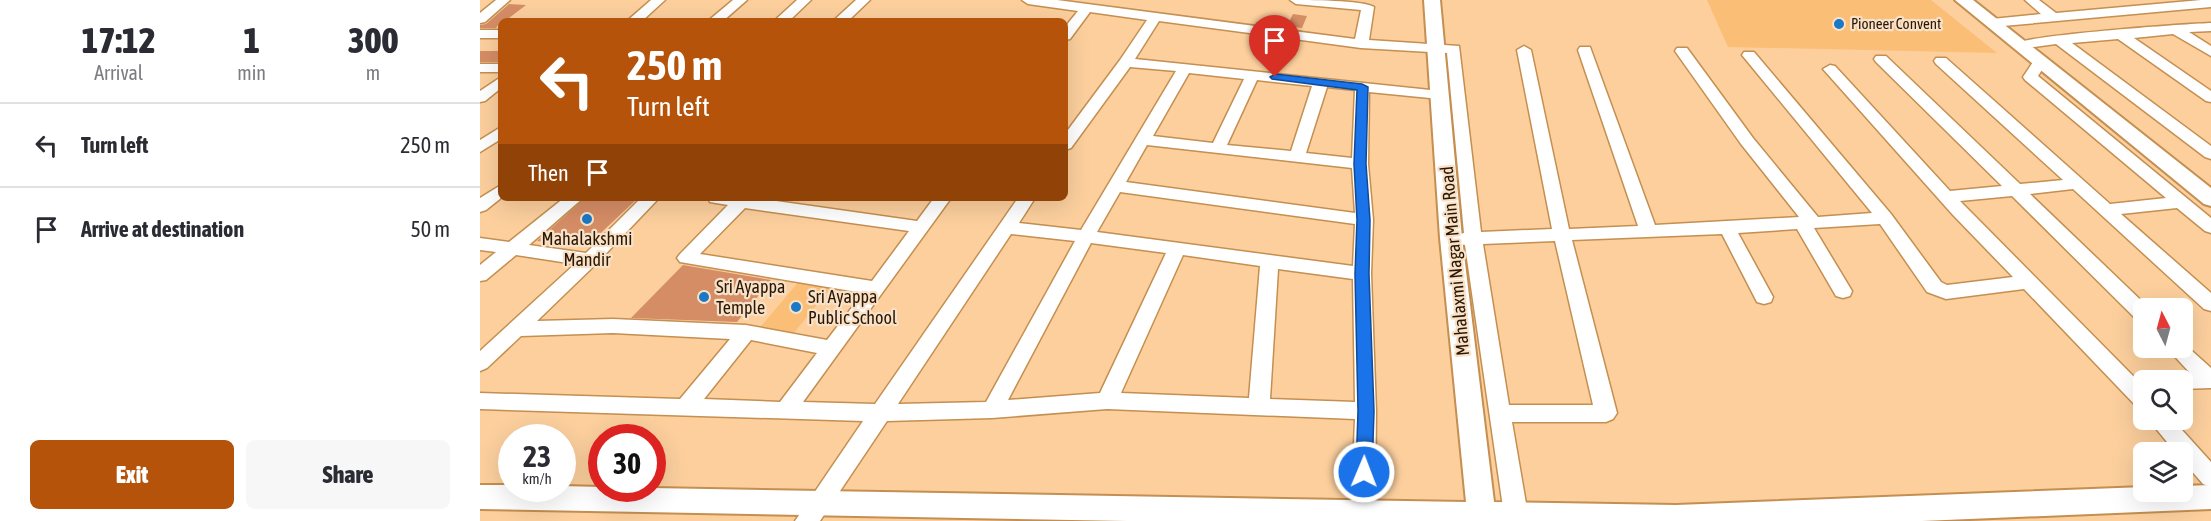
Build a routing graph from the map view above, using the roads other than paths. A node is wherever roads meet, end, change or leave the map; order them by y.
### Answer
1 (504, 0) edge
2 (659, 0) edge
3 (741, 0) edge
4 (805, 0) edge
5 (864, 0) edge
6 (1028, 0) edge
7 (1296, 0) edge
8 (1432, 0) edge
9 (1963, 0) edge
10 (2031, 0) edge
11 (1368, 3) edge
12 (2211, 3) edge
13 (1086, 9) junction
14 (2153, 14) dead end
15 (1155, 17) junction
16 (2053, 17) junction
17 (638, 18) edge
18 (719, 18) edge
19 (784, 18) edge
20 (843, 18) edge
21 (480, 19) edge
22 (1992, 22) junction
23 (2211, 27) edge
24 (2176, 30) junction
25 (1068, 32) edge
26 (480, 34) edge
27 (498, 34) edge
28 (2121, 35) junction
29 (2060, 40) junction
30 (1361, 44) junction
31 (2019, 45) junction
32 (1434, 49) junction
33 (1524, 50) dead end
34 (1585, 50) dead end
35 (1682, 51) dead end
36 (2211, 52) edge
37 (1749, 55) dead end
38 (1881, 59) dead end
39 (1941, 61) dead end
40 (1126, 62) junction
41 (2040, 62) junction
42 (480, 68) edge
43 (498, 68) edge
44 (1185, 68) junction
45 (1830, 69) dead end
46 (1252, 74) junction
47 (1321, 82) junction
48 (498, 83) edge
49 (1362, 87) junction
50 (1440, 95) junction
51 (480, 98) edge
52 (2211, 98) edge
53 (498, 134) edge
54 (1143, 140) junction
55 (1068, 141) edge
56 (480, 147) edge
57 (1218, 148) junction
58 (2211, 154) edge
59 (1298, 157) junction
60 (1360, 164) junction
61 (2075, 184) junction
62 (1117, 186) junction
63 (498, 192) edge
64 (2017, 192) junction
65 (1947, 197) junction
66 (2211, 199) edge
67 (570, 201) edge
68 (648, 201) edge
69 (742, 201) joint
70 (941, 201) edge
71 (1025, 201) edge
72 (2181, 202) junction
73 (480, 206) edge
74 (2104, 210) junction
75 (1885, 218) junction
76 (1364, 220) junction
77 (1806, 222) junction
78 (921, 227) junction
79 (2211, 227) edge
80 (1007, 228) junction
81 (1727, 228) junction
82 (1648, 231) junction
83 (1086, 236) junction
84 (1562, 236) junction
85 (1462, 239) junction
86 (480, 244) edge
87 (514, 247) junction
88 (1177, 249) junction
89 (590, 260) junction
90 (1269, 261) junction
91 (1362, 274) junction
92 (480, 275) edge
93 (2029, 282) junction
94 (876, 288) junction
95 (1843, 291) dead end
96 (1764, 297) dead end
97 (2133, 304) edge
98 (2211, 304) edge
99 (515, 329) junction
100 (746, 332) junction
101 (831, 348) junction
102 (2187, 358) edge
103 (480, 363) edge
104 (2210, 380) edge
105 (2133, 381) edge
106 (2193, 381) edge
107 (480, 401) edge
108 (1107, 401) junction
109 (1259, 406) junction
110 (684, 408) junction
111 (992, 410) junction
112 (785, 411) junction
113 (1366, 411) junction
114 (881, 413) junction
115 (1499, 414) junction
116 (2169, 430) edge
117 (2211, 477) edge
118 (480, 497) edge
119 (2211, 497) edge
120 (812, 512) edge
121 (1363, 514) junction
122 (1482, 518) edge
123 (1516, 518) edge

1 - 21 street
2 - 17 street
3 - 18 street
4 - 19 street
5 - 20 street
6 - 13 street
7 - 11 street
8 - 32 street, Mahalaxmi Nagar Main Road
9 - 22 street
10 - 16 street
11 - 30 street
12 - 16 street
13 - 15 street
13 - 25 street
14 - 24 street
15 - 30 street
15 - 40 street
16 - 22 street
22 - 31 street
23 - 24 street
24 - 28 street
24 - 36 street
26 - 27 street
28 - 29 street
28 - 52 street
29 - 31 street
29 - 58 street
30 - 32 street
31 - 41 street
32 - 50 street, Mahalaxmi Nagar Main Road
32 - 85 street
33 - 84 street
34 - 82 street
35 - 77 street
37 - 75 street
38 - 64 street
39 - 61 street
40 - 44 street
40 - 55 street
41 - 66 street
41 - 72 street
42 - 43 street
44 - 46 street
44 - 54 street
45 - 65 street
46 - 47 street
46 - 57 street
47 - 49 street
47 - 59 street
48 - 51 street
49 - 50 street
49 - 60 street
50 - 85 street, Mahalaxmi Nagar Main Road
53 - 56 street
54 - 57 street
54 - 62 street
57 - 59 street
59 - 60 street
60 - 76 street
61 - 64 street
61 - 74 street
62 - 76 street
62 - 83 street
63 - 73 street
64 - 65 street
64 - 97 street
65 - 93 street
67 - 87 street
68 - 89 street
69 - 78 street
69 - 94 street
70 - 78 street
71 - 80 street
72 - 74 street
72 - 79 street
74 - 98 street
75 - 77 street
75 - 93 street
76 - 91 street
77 - 81 street
77 - 95 street
78 - 94 street
80 - 83 street
80 - 114 street
81 - 82 street
81 - 96 street
82 - 84 street
83 - 88 street
83 - 111 street
84 - 85 street
84 - 115 street
85 - 115 street
85 - 122 street, Mahalaxmi Nagar Main Road
86 - 87 street
87 - 89 street
87 - 92 street
88 - 90 street
88 - 108 street
89 - 99 street
90 - 91 street
90 - 109 street
91 - 113 street
93 - 105 street
94 - 101 street
99 - 100 street
99 - 103 street
100 - 101 street
100 - 110 street
101 - 112 street
102 - 104 street
104 - 106 street
107 - 110 street
108 - 109 street
108 - 111 street
109 - 113 street
110 - 112 street
111 - 114 street
112 - 114 street
113 - 121 street
114 - 120 street
115 - 123 street
116 - 117 street
118 - 120 street
119 - 123 street
120 - 121 street
121 - 122 street
122 - 123 street

